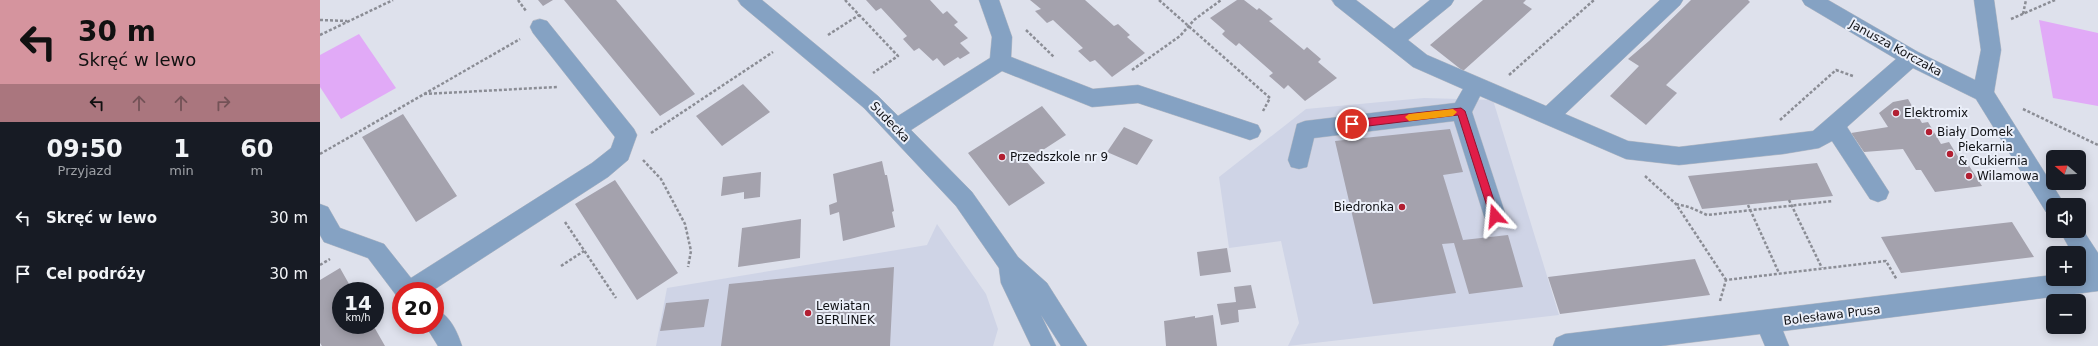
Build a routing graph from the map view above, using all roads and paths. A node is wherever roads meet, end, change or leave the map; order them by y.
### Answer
1 (393, 0) edge
2 (518, 0) edge
3 (748, 0) edge
4 (845, 0) edge
5 (989, 0) edge
6 (1159, 0) edge
7 (1221, 0) edge
8 (1342, 0) edge
9 (1444, 0) edge
10 (1594, 0) edge
11 (1673, 0) edge
12 (1812, 0) edge
13 (1984, 0) edge
14 (2026, 0) edge
15 (2055, 0) edge
16 (2022, 14) junction
17 (859, 15) junction
18 (320, 20) edge
19 (349, 21) junction
20 (1188, 25) junction
21 (540, 28) junction
22 (1024, 28) dead end
23 (1988, 29) junction
24 (320, 35) edge
25 (1393, 41) junction
26 (800, 44) junction
27 (1911, 58) junction
28 (1056, 59) dead end
29 (1000, 62) junction
30 (1130, 71) dead end
31 (586, 85) junction
32 (852, 86) junction
33 (1880, 86) junction
34 (1482, 90) junction
35 (1983, 93) junction
36 (424, 94) junction
37 (1461, 111) junction
38 (1548, 117) junction
39 (1777, 123) dead end
40 (1834, 126) junction
41 (896, 128) junction
42 (1250, 131) joint
43 (623, 144) junction
44 (2098, 145) edge
45 (1626, 150) junction
46 (320, 154) edge
47 (1299, 160) dead end
48 (1878, 192) dead end
49 (2050, 198) edge
50 (1789, 200) dead end
51 (1833, 201) dead end
52 (551, 202) junction
53 (1676, 204) junction
54 (1748, 205) dead end
55 (1791, 206) junction
56 (1750, 211) junction
57 (320, 214) edge
58 (1495, 216) dead end
59 (2075, 238) edge
60 (584, 251) junction
61 (1010, 265) junction
62 (561, 266) dead end
63 (688, 267) dead end
64 (1822, 268) junction
65 (1779, 274) junction
66 (2098, 274) edge
67 (1726, 280) junction
68 (2098, 280) edge
69 (400, 282) edge
70 (426, 282) edge
71 (616, 298) dead end
72 (1720, 303) dead end
73 (1910, 305) junction
74 (1767, 322) junction
75 (444, 333) edge
76 (450, 346) edge
77 (1044, 346) edge
78 (1075, 346) edge
79 (1565, 346) edge
80 (1777, 346) edge

1 - 19 path
2 - 21 path
3 - 26 street, Sudecka
4 - 17 path
5 - 29 street
6 - 20 path
7 - 20 path
8 - 25 street
9 - 25 street
10 - 34 path
11 - 38 street
12 - 27 street, Janusza Korczaka
13 - 23 street
14 - 16 path
15 - 16 path
16 - 23 path
17 - 26 path
17 - 32 path
18 - 19 path
19 - 24 path
20 - 30 path
20 - 42 path
21 - 31 street
21 - 36 path
22 - 28 path
23 - 35 street
25 - 34 street
26 - 32 street, Sudecka
26 - 43 path
27 - 33 street
27 - 35 street, Janusza Korczaka
29 - 41 street
29 - 42 street
31 - 36 path
31 - 43 street
32 - 41 street, Sudecka
33 - 39 path
33 - 40 street
34 - 37 street
34 - 38 street
35 - 44 path
35 - 49 street
36 - 46 path
37 - 47 street
37 - 58 street
38 - 45 street
40 - 45 street
40 - 48 street
41 - 61 street, Sudecka
43 - 52 street
43 - 63 path
45 - 53 path
50 - 55 path
51 - 55 path
52 - 60 path
52 - 70 street
53 - 56 path
53 - 67 path
54 - 56 path
55 - 56 path
55 - 64 path
56 - 65 path
57 - 69 street
59 - 66 street
60 - 62 path
60 - 71 path
61 - 77 street, Sudecka
61 - 78 street, Sudecka
64 - 65 path
64 - 73 path
65 - 67 path
67 - 72 path
68 - 73 street, Bolesława Prusa
73 - 74 street, Bolesława Prusa
74 - 79 street, Bolesława Prusa
74 - 80 street
75 - 76 street

